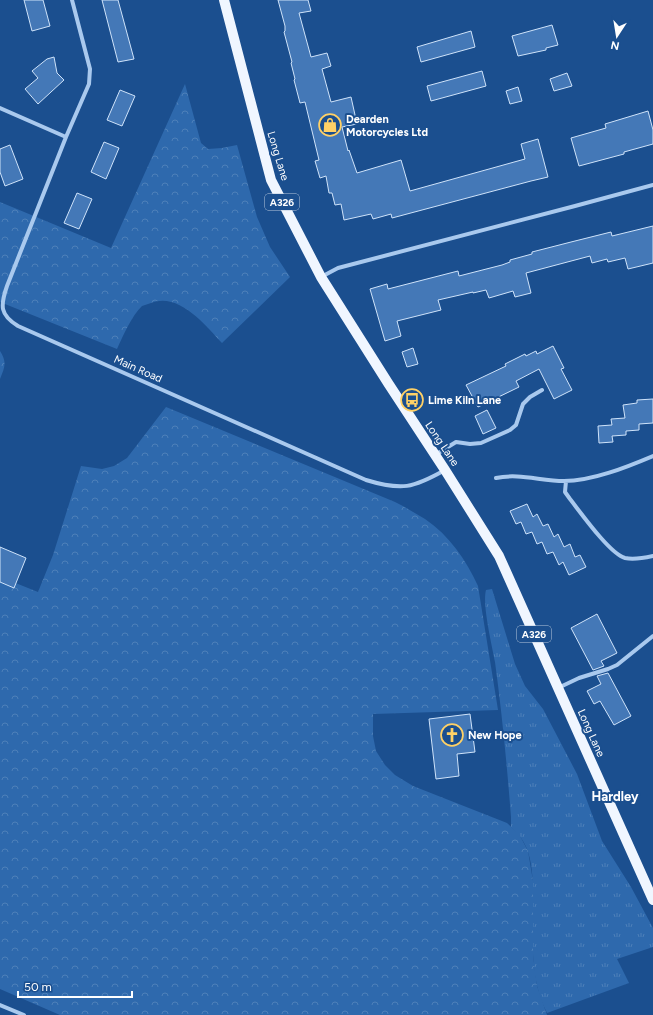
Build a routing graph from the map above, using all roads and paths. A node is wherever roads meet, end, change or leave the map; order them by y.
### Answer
1 (72, 0) edge
2 (224, 0) edge
3 (0, 108) edge
4 (66, 137) junction
5 (653, 185) edge
6 (321, 276) junction
7 (542, 390) dead end
8 (435, 455) junction
9 (653, 456) edge
10 (445, 470) junction
11 (496, 478) dead end
12 (566, 481) junction
13 (653, 556) edge
14 (653, 636) edge
15 (558, 688) junction
16 (653, 900) edge
17 (0, 1005) edge
18 (24, 1015) edge

1 - 4 street
2 - 6 main road, Long Lane / A326
3 - 4 street
4 - 10 street, Main Road
5 - 6 street
6 - 8 main road, Long Lane / A326
7 - 8 street
8 - 10 main road, Long Lane / A326
9 - 12 street
10 - 15 main road, Long Lane / A326
11 - 12 street
12 - 13 street
14 - 15 street
15 - 16 main road, Long Lane / A326
17 - 18 street

